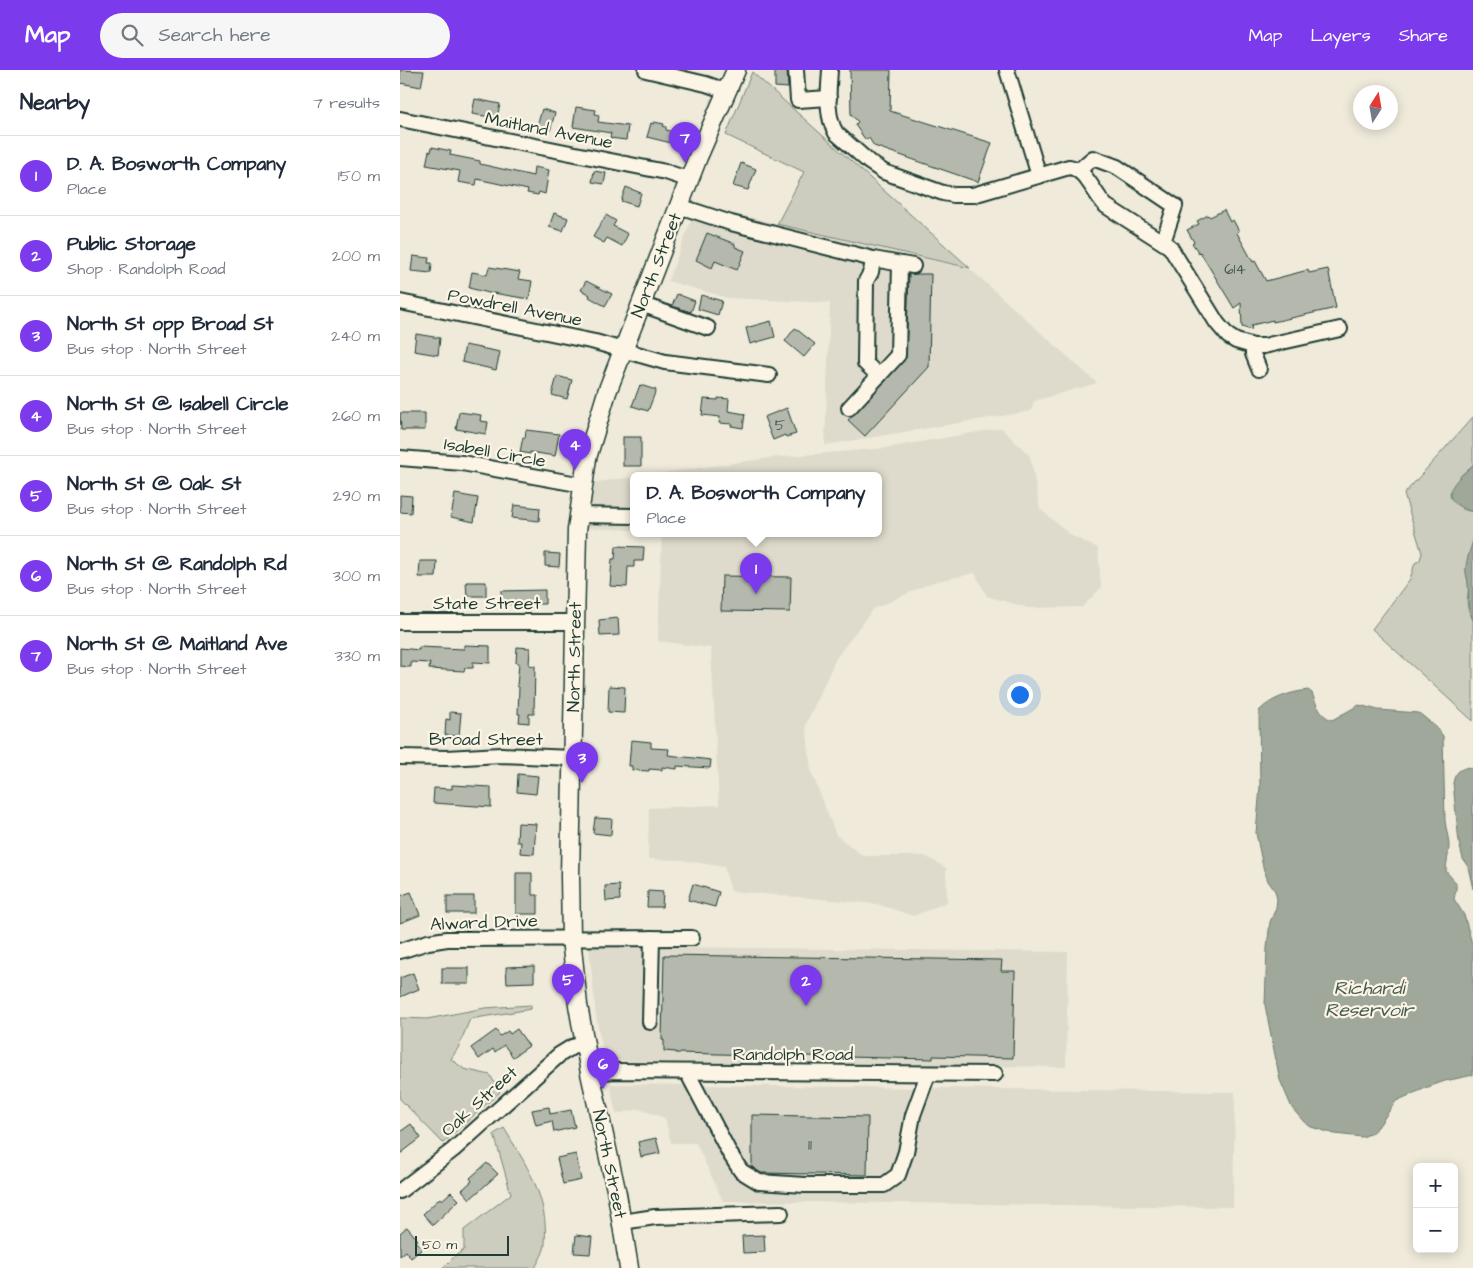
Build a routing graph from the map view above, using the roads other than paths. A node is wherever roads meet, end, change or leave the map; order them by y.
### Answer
1 (646, 70) edge
2 (736, 70) edge
3 (796, 70) edge
4 (830, 70) edge
5 (1007, 70) edge
6 (726, 91) junction
7 (829, 98) junction
8 (400, 119) edge
9 (1079, 170) junction
10 (1039, 176) junction
11 (690, 180) junction
12 (680, 206) junction
13 (1163, 242) junction
14 (873, 259) junction
15 (400, 302) edge
16 (641, 304) junction
17 (708, 328) dead end
18 (1340, 329) dead end
19 (1253, 346) junction
20 (623, 350) junction
21 (1259, 369) dead end
22 (769, 375) dead end
23 (879, 376) junction
24 (849, 408) dead end
25 (400, 458) edge
26 (582, 485) junction
27 (579, 515) junction
28 (630, 516) edge
29 (400, 622) edge
30 (574, 622) junction
31 (400, 758) edge
32 (572, 758) junction
33 (571, 938) junction
34 (652, 938) junction
35 (692, 938) dead end
36 (400, 952) edge
37 (650, 1022) dead end
38 (584, 1044) junction
39 (687, 1072) junction
40 (590, 1073) junction
41 (928, 1074) junction
42 (995, 1074) dead end
43 (400, 1191) edge
44 (781, 1213) dead end
45 (622, 1222) junction
46 (628, 1268) edge

1 - 6 street
2 - 6 main road, North Street
3 - 7 street
4 - 7 street
5 - 10 street
6 - 11 main road, North Street
7 - 10 street
8 - 11 street, Maitland Avenue
9 - 10 street
9 - 13 street
9 - 13 street
11 - 12 main road, North Street
12 - 14 street
12 - 16 main road, North Street
13 - 19 street
14 - 23 street
14 - 23 street
15 - 20 street, Powdrell Avenue
16 - 17 street
16 - 20 main road, North Street
18 - 19 street
19 - 21 street
20 - 22 street, Powdrell Avenue
20 - 26 main road, North Street
23 - 24 street
25 - 26 street, Isabell Circle
26 - 27 main road, North Street
27 - 28 street
27 - 30 main road, North Street
29 - 30 street, State Street
30 - 32 main road, North Street
31 - 32 street, Broad Street
32 - 33 main road, North Street
33 - 34 street, Alward Drive
33 - 36 street, Alward Drive
33 - 38 main road, North Street
34 - 35 street, Alward Drive
34 - 37 street
38 - 40 main road, North Street
38 - 43 street, Oak Street
39 - 40 street, Randolph Road
39 - 41 street, Randolph Road
39 - 41 street
40 - 45 main road, North Street
41 - 42 street, Randolph Road
44 - 45 street
45 - 46 main road, North Street

